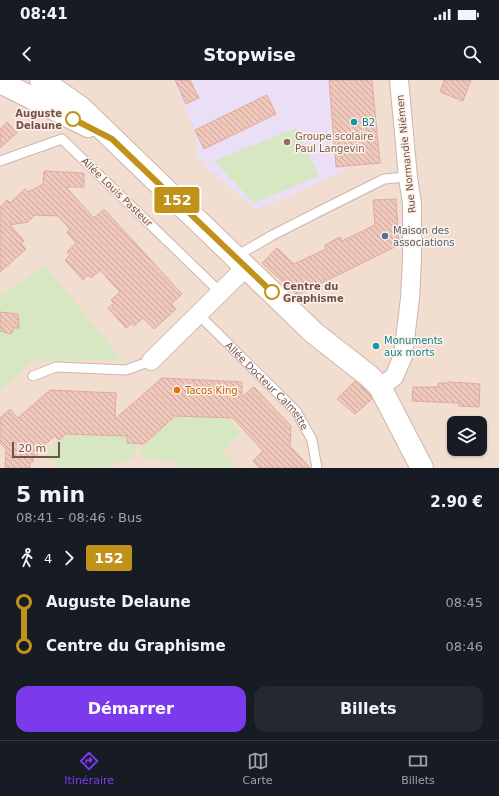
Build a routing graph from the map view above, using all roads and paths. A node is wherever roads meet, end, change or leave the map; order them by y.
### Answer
1 (41, 80) edge
2 (398, 80) edge
3 (0, 82) edge
4 (112, 139) junction
5 (0, 161) edge
6 (408, 177) junction
7 (241, 262) junction
8 (220, 292) junction
9 (198, 314) junction
10 (151, 361) joint
11 (33, 376) dead end
12 (380, 387) junction
13 (317, 468) edge
14 (422, 468) edge

1 - 4 street
2 - 6 street, Rue Normandie Niémen
3 - 4 street
4 - 7 street
5 - 8 lane, Allée Louis Pasteur
6 - 7 lane
6 - 12 street, Rue Normandie Niémen
7 - 8 street
7 - 12 street
8 - 9 street
9 - 10 street
9 - 13 lane, Allée Docteur Calmette
10 - 11 lane
12 - 14 street

